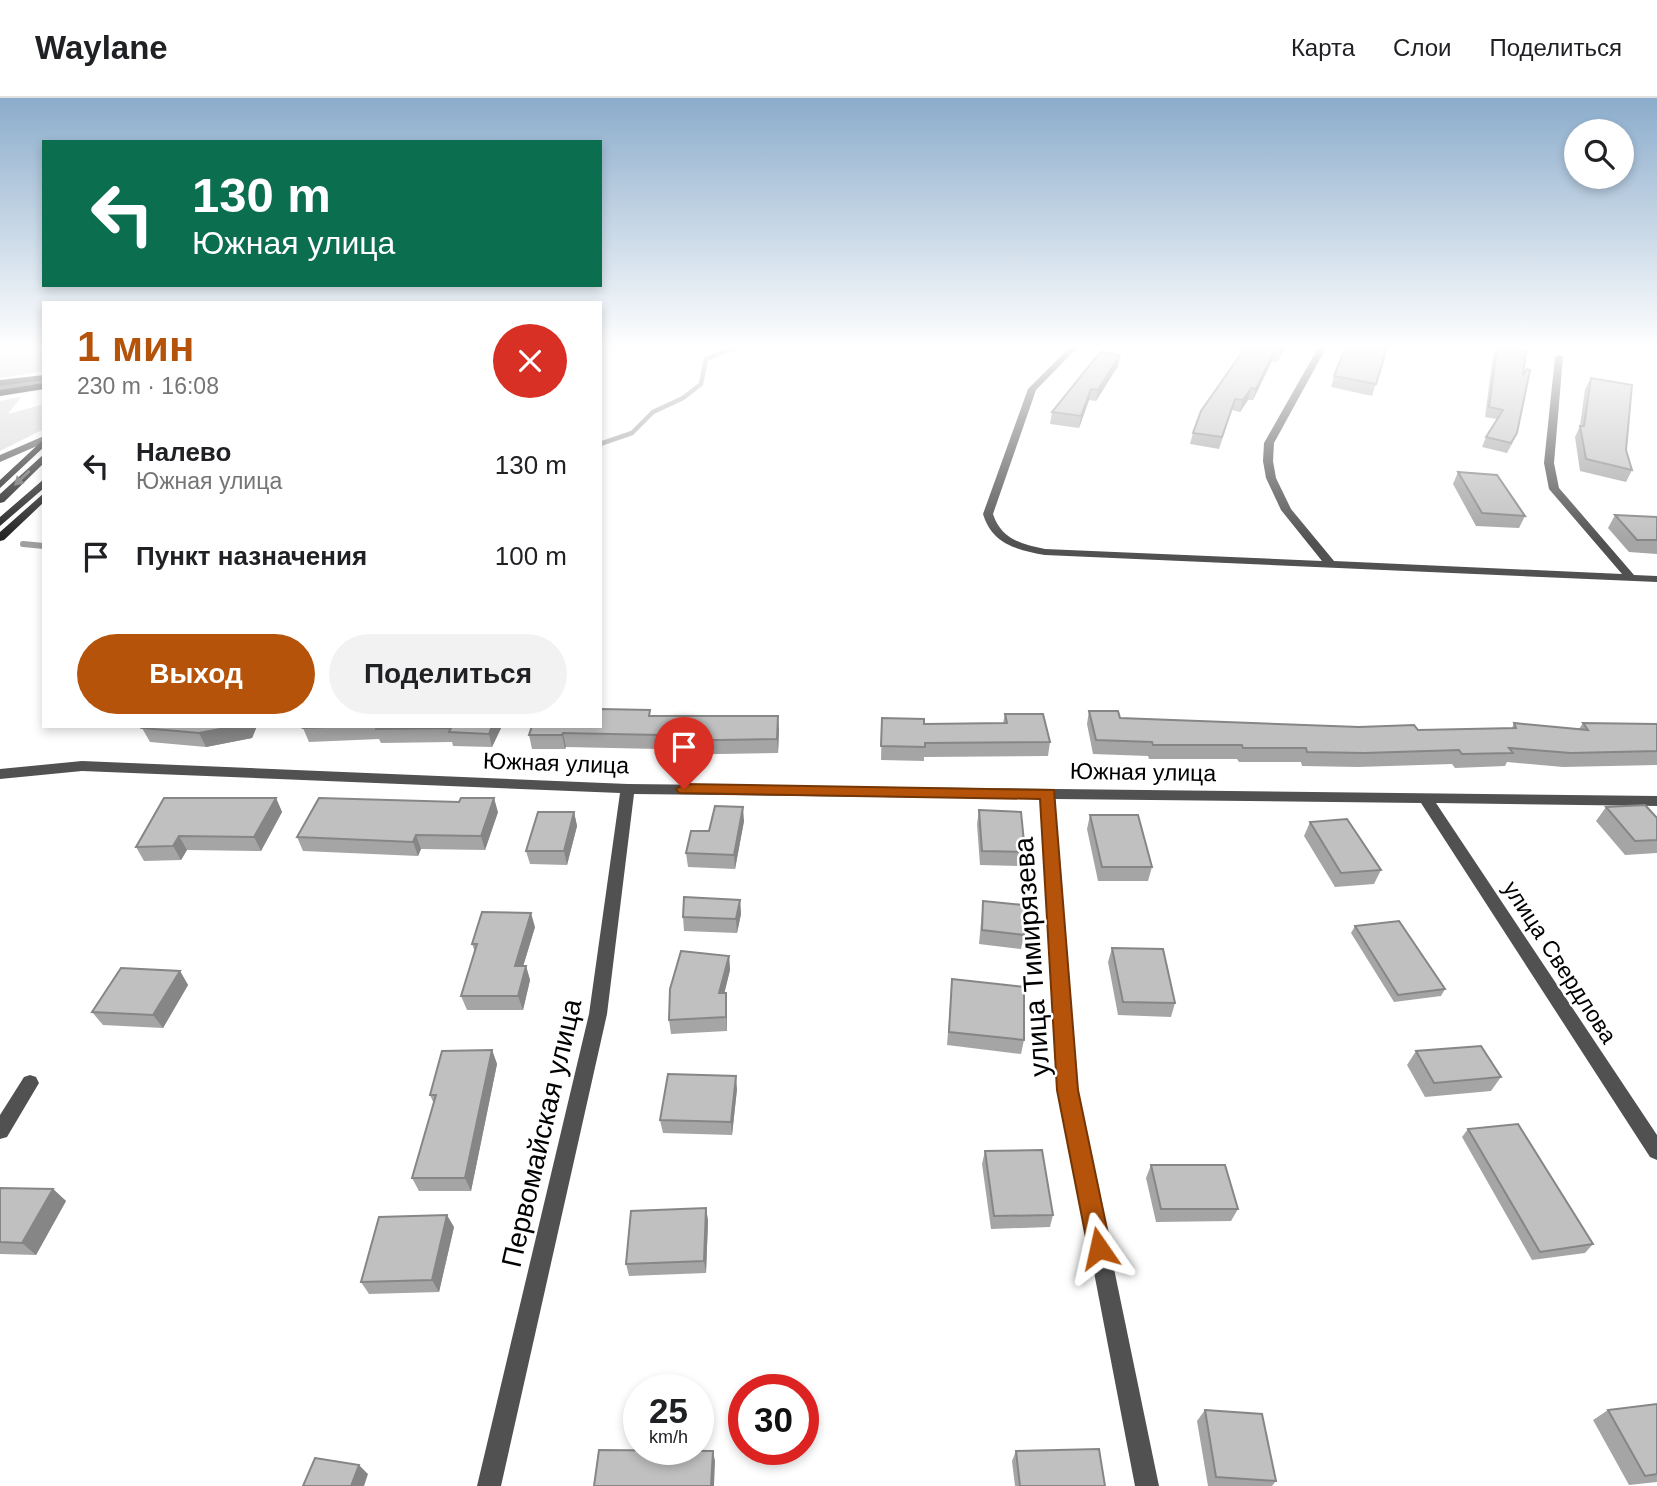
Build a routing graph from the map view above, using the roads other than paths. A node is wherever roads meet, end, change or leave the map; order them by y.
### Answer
1 (1024, 413) edge
2 (1286, 413) edge
3 (1554, 413) edge
4 (42, 442) edge
5 (42, 443) edge
6 (0, 459) edge
7 (42, 459) edge
8 (42, 484) edge
9 (0, 485) edge
10 (42, 498) edge
11 (0, 500) edge
12 (0, 523) edge
13 (0, 538) edge
14 (1331, 565) junction
15 (1630, 577) junction
16 (1657, 579) edge
17 (0, 774) edge
18 (628, 789) junction
19 (1048, 794) junction
20 (1425, 798) junction
21 (1657, 801) edge
22 (30, 1083) dead end
23 (0, 1131) edge
24 (1657, 1151) edge
25 (489, 1486) edge
26 (1147, 1486) edge

1 - 14 street
2 - 14 street
3 - 15 street
4 - 6 street
5 - 9 main road
7 -> 11 main road
8 - 12 main road
10 - 13 main road
14 - 15 street
15 - 16 street
17 - 18 street, Южная улица
18 - 19 street, Южная улица
18 - 25 street, Первомайская улица
19 - 20 street, Южная улица
19 - 26 street, улица Тимирязева
20 - 21 street, Южная улица
20 - 24 street, улица Свердлова
22 - 23 street

